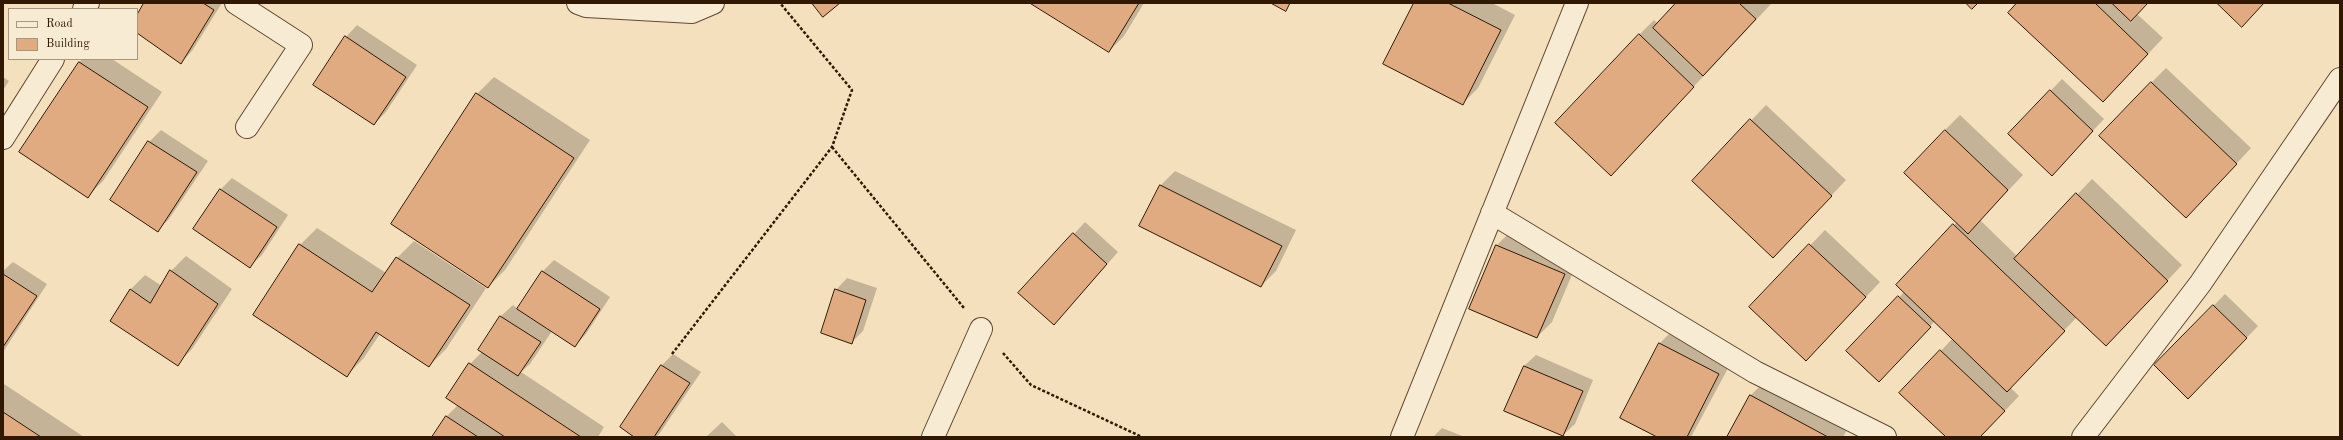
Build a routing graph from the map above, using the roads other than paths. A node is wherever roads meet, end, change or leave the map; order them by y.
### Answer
1 (236, 3) edge
2 (578, 3) edge
3 (713, 3) edge
4 (1577, 3) edge
5 (52, 60) edge
6 (2340, 79) edge
7 (247, 127) dead end
8 (3, 138) edge
9 (1492, 213) junction
10 (981, 329) dead end
11 (933, 437) edge
12 (1402, 437) edge
13 (1885, 437) edge
14 (2083, 437) edge

1 - 7 street
2 - 3 street
4 - 9 street
5 - 8 street
6 - 14 street
9 - 12 street
9 - 13 street
10 - 11 street

